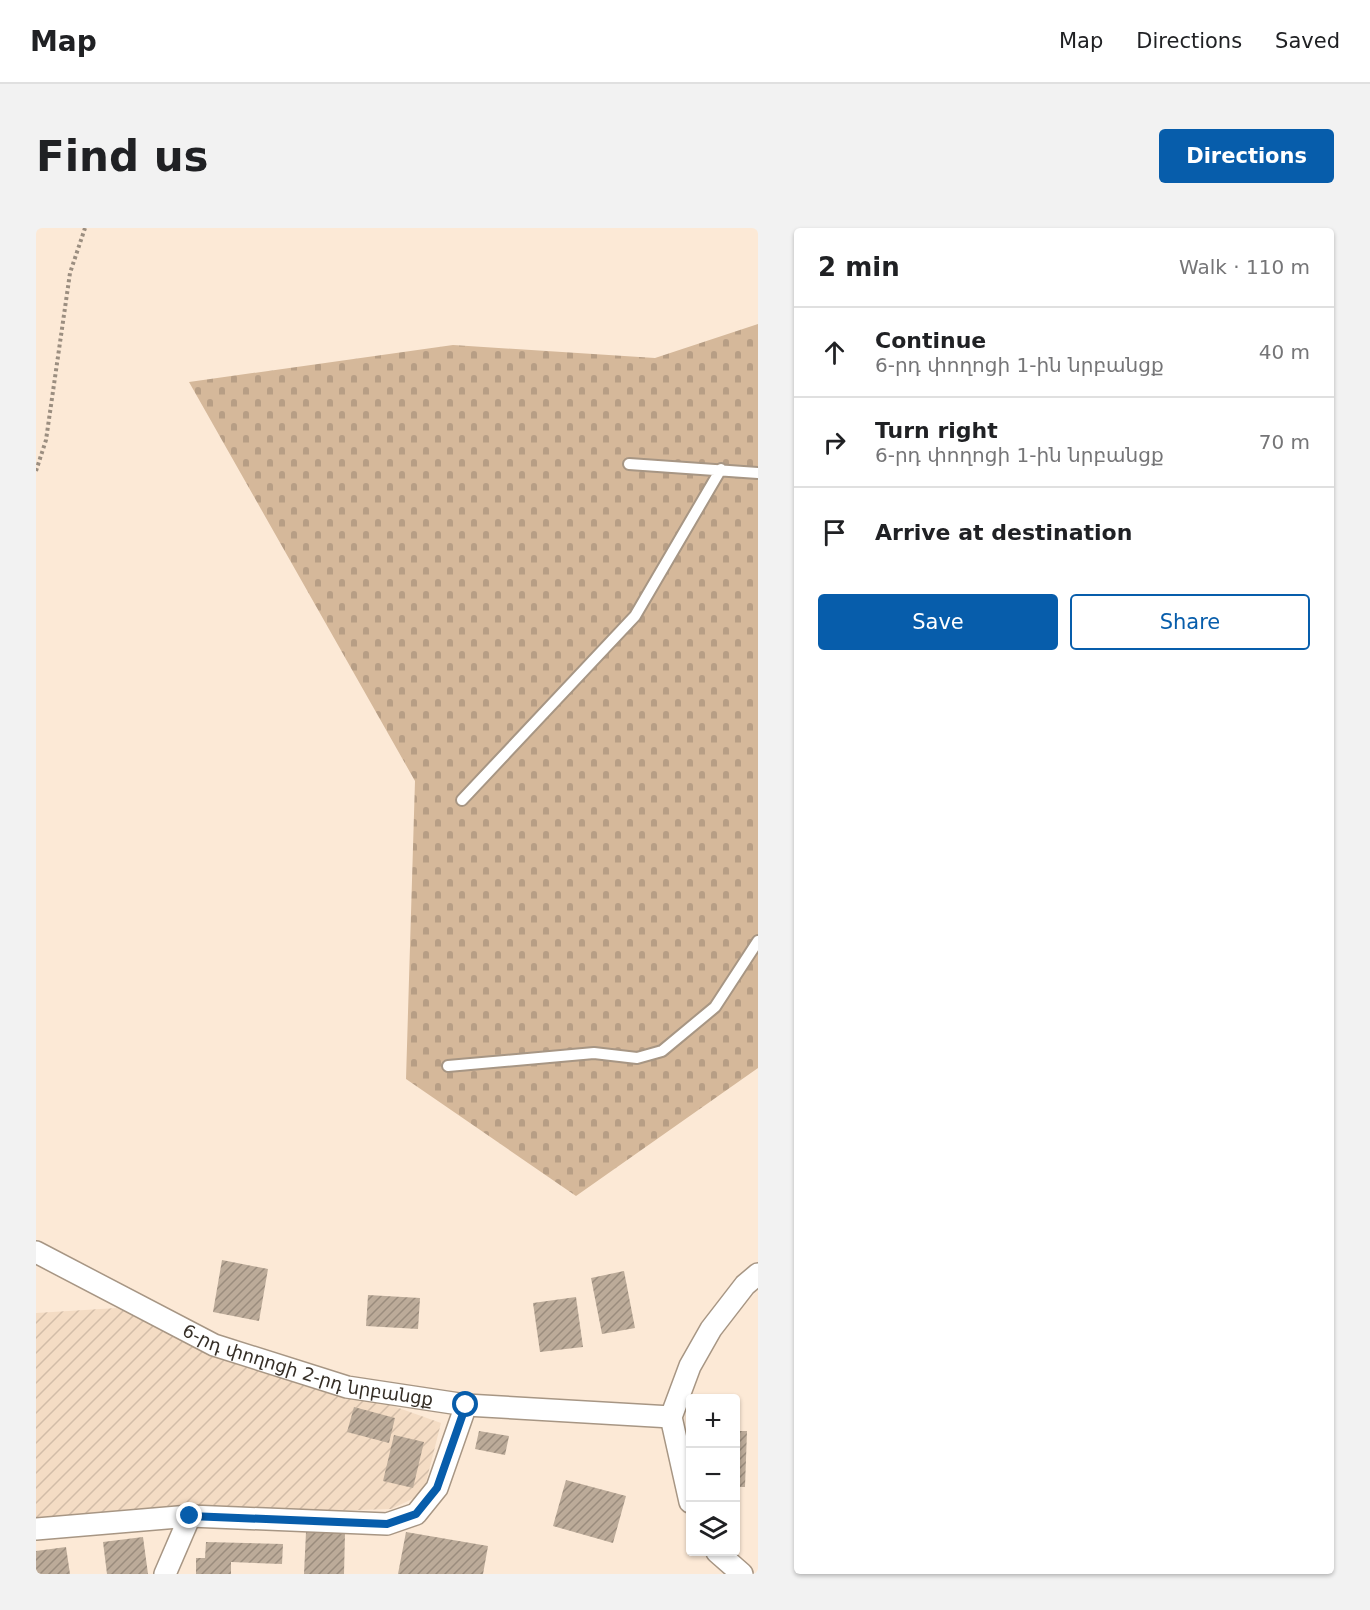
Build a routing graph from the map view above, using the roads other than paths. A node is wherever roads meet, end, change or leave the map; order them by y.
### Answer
1 (629, 464) dead end
2 (721, 469) junction
3 (758, 473) edge
4 (462, 800) dead end
5 (758, 941) edge
6 (448, 1066) dead end
7 (36, 1252) edge
8 (758, 1274) edge
9 (466, 1405) junction
10 (671, 1417) junction
11 (686, 1484) edge
12 (190, 1516) junction
13 (36, 1529) edge
14 (722, 1556) edge
15 (165, 1574) edge
16 (742, 1574) edge

1 - 2 lane
2 - 3 lane
2 - 4 lane
5 - 6 lane
7 - 9 street, 6-րդ փողոցի 2-րդ նրբանցք
8 - 10 street
9 - 10 street, 6-րդ փողոցի 2-րդ նրբանցք
9 - 12 street
10 - 11 street
12 - 13 street
12 - 15 street
14 - 16 street

